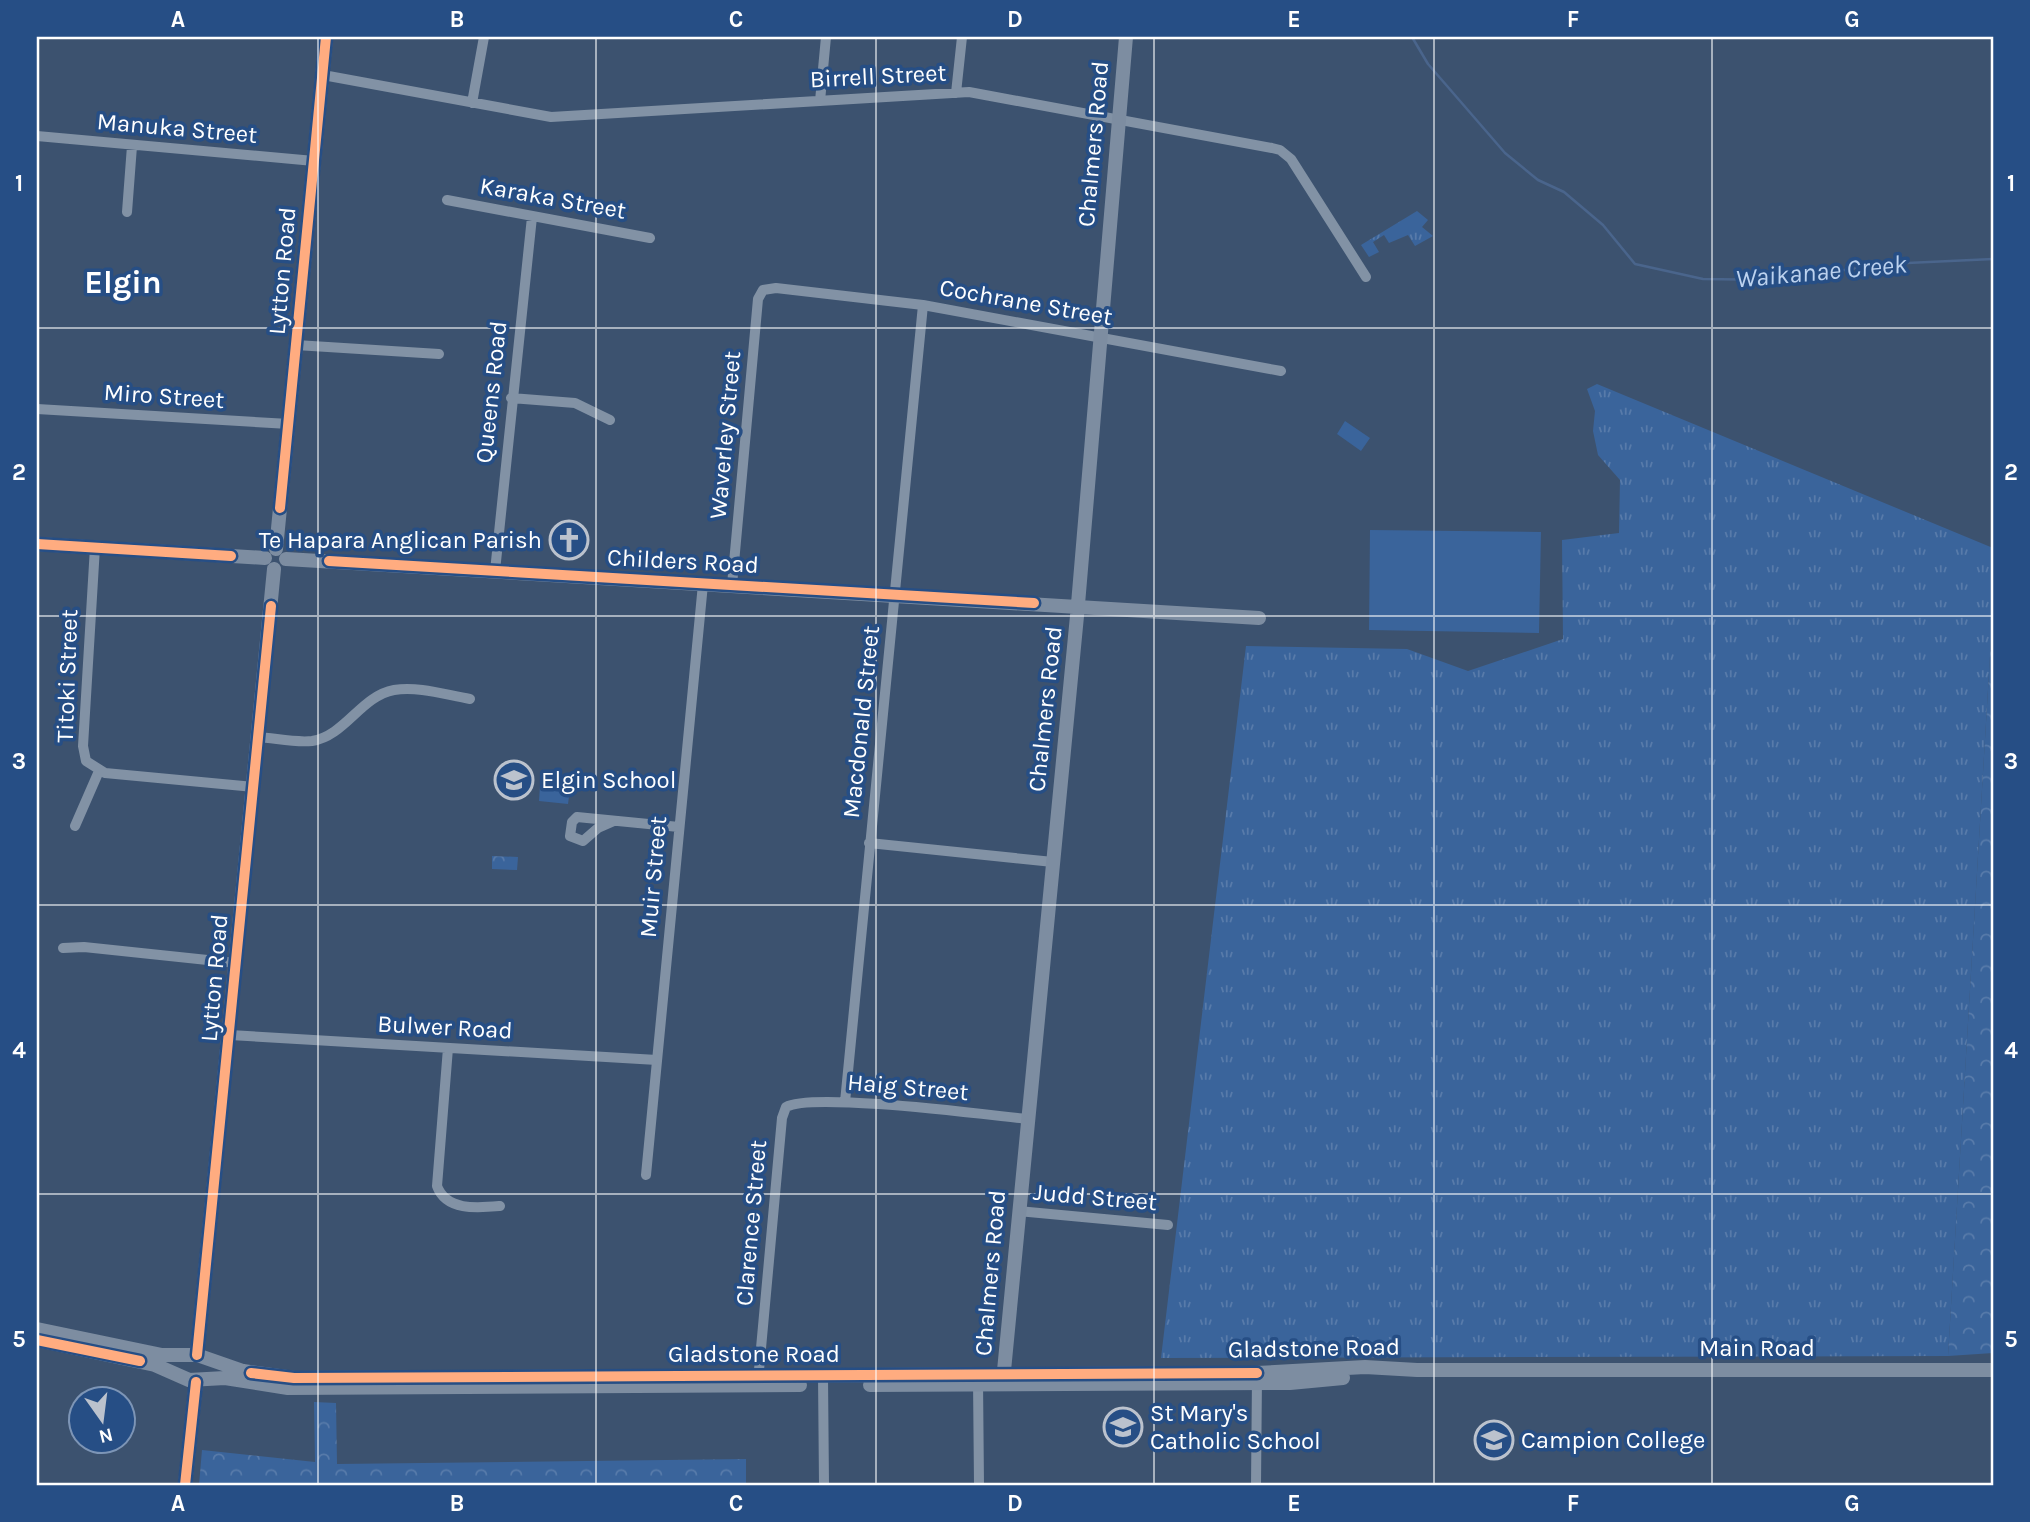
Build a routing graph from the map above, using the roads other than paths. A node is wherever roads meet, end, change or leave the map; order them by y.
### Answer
1 (326, 37) edge
2 (484, 37) edge
3 (826, 37) edge
4 (962, 37) edge
5 (1126, 37) edge
6 (323, 75) junction
7 (956, 93) junction
8 (820, 101) junction
9 (472, 103) junction
10 (1118, 119) junction
11 (37, 135) edge
12 (132, 146) junction
13 (314, 161) junction
14 (447, 200) dead end
15 (127, 212) dead end
16 (532, 217) junction
17 (650, 237) dead end
18 (1366, 277) dead end
19 (763, 290) joint
20 (923, 305) junction
21 (1099, 337) junction
22 (296, 345) junction
23 (439, 354) dead end
24 (1281, 370) dead end
25 (511, 398) junction
26 (37, 409) edge
27 (610, 420) dead end
28 (289, 424) junction
29 (37, 544) edge
30 (95, 547) junction
31 (275, 559) junction
32 (495, 571) junction
33 (703, 584) junction
34 (732, 585) junction
35 (895, 595) junction
36 (1077, 606) junction
37 (1259, 618) dead end
38 (470, 699) dead end
39 (258, 737) junction
40 (99, 771) junction
41 (254, 787) junction
42 (614, 821) dead end
43 (75, 826) dead end
44 (679, 827) junction
45 (869, 843) junction
46 (1052, 862) junction
47 (62, 948) dead end
48 (236, 963) junction
49 (230, 1035) junction
50 (448, 1048) junction
51 (657, 1060) junction
52 (845, 1102) junction
53 (786, 1107) joint
54 (1027, 1119) junction
55 (646, 1175) dead end
56 (500, 1206) dead end
57 (1018, 1211) junction
58 (1168, 1225) dead end
59 (37, 1329) edge
60 (37, 1340) edge
61 (197, 1357) junction
62 (1521, 1370) joint
63 (1993, 1370) edge
64 (1257, 1378) junction
65 (195, 1379) junction
66 (978, 1379) junction
67 (1003, 1379) junction
68 (758, 1380) junction
69 (823, 1380) junction
70 (185, 1485) edge
71 (824, 1485) edge
72 (979, 1485) edge
73 (1256, 1485) edge

1 - 6 main road, Lytton Road
2 - 9 street
3 - 8 street
4 - 7 street
5 - 10 main road, Chalmers Road
6 - 9 street, Birrell Street
6 - 13 main road, Lytton Road
7 - 8 street, Birrell Street
7 - 10 street, Birrell Street
8 - 9 street, Birrell Street
10 - 18 street, Birrell Street
10 - 21 main road, Chalmers Road
11 - 12 street, Manuka Street
12 - 13 street, Manuka Street
12 - 15 street
13 - 22 main road, Lytton Road
14 - 16 street, Karaka Street
16 - 17 street, Karaka Street
16 - 25 street, Queens Road
19 - 20 street, Cochrane Street
19 - 34 street, Waverley Street
20 - 21 street, Cochrane Street
20 - 35 street, Macdonald Street
21 - 24 street, Cochrane Street
21 - 36 main road, Chalmers Road
22 - 23 street
22 - 28 main road, Lytton Road
25 - 27 street
25 - 32 street, Queens Road
26 - 28 street, Miro Street
28 - 31 main road, Lytton Road
29 - 30 main road, Childers Road
30 - 31 main road, Childers Road
30 - 40 street, Titoki Street
31 - 32 main road, Childers Road
31 - 39 main road, Lytton Road
32 - 33 main road, Childers Road
33 - 34 main road, Childers Road
33 - 44 street, Muir Street
34 - 35 main road, Childers Road
35 - 36 main road, Childers Road
35 - 45 street, Macdonald Street
36 - 37 main road, Childers Road
36 - 46 main road, Chalmers Road
38 - 39 street
39 - 41 main road, Lytton Road
40 - 41 street, Titoki Street
40 - 43 street
41 - 48 main road, Lytton Road
42 - 44 street
44 - 51 street, Muir Street
45 - 46 street
45 - 52 street, Macdonald Street
46 - 54 main road, Chalmers Road
47 - 48 street
48 - 49 main road, Lytton Road
49 - 50 street, Bulwer Road
49 - 61 main road, Lytton Road
50 - 51 street, Bulwer Road
50 - 56 street
51 - 55 street, Muir Street
52 - 53 street, Haig Street
52 - 54 street, Haig Street
53 - 68 street, Clarence Street
54 - 57 main road, Chalmers Road
57 - 58 street, Judd Street
57 - 67 main road, Chalmers Road
59 - 61 main road, Gladstone Road
60 - 65 main road, Gladstone Road
61 - 65 main road
61 - 65 main road
61 - 68 main road, Gladstone Road
62 - 63 main road, Main Road
62 - 64 main road, Gladstone Road
64 - 67 main road, Gladstone Road
64 - 73 street
65 - 68 main road, Gladstone Road
65 - 70 main road
66 - 67 main road, Gladstone Road
66 - 69 main road, Gladstone Road
66 - 72 street
68 - 69 main road, Gladstone Road
69 - 71 street

